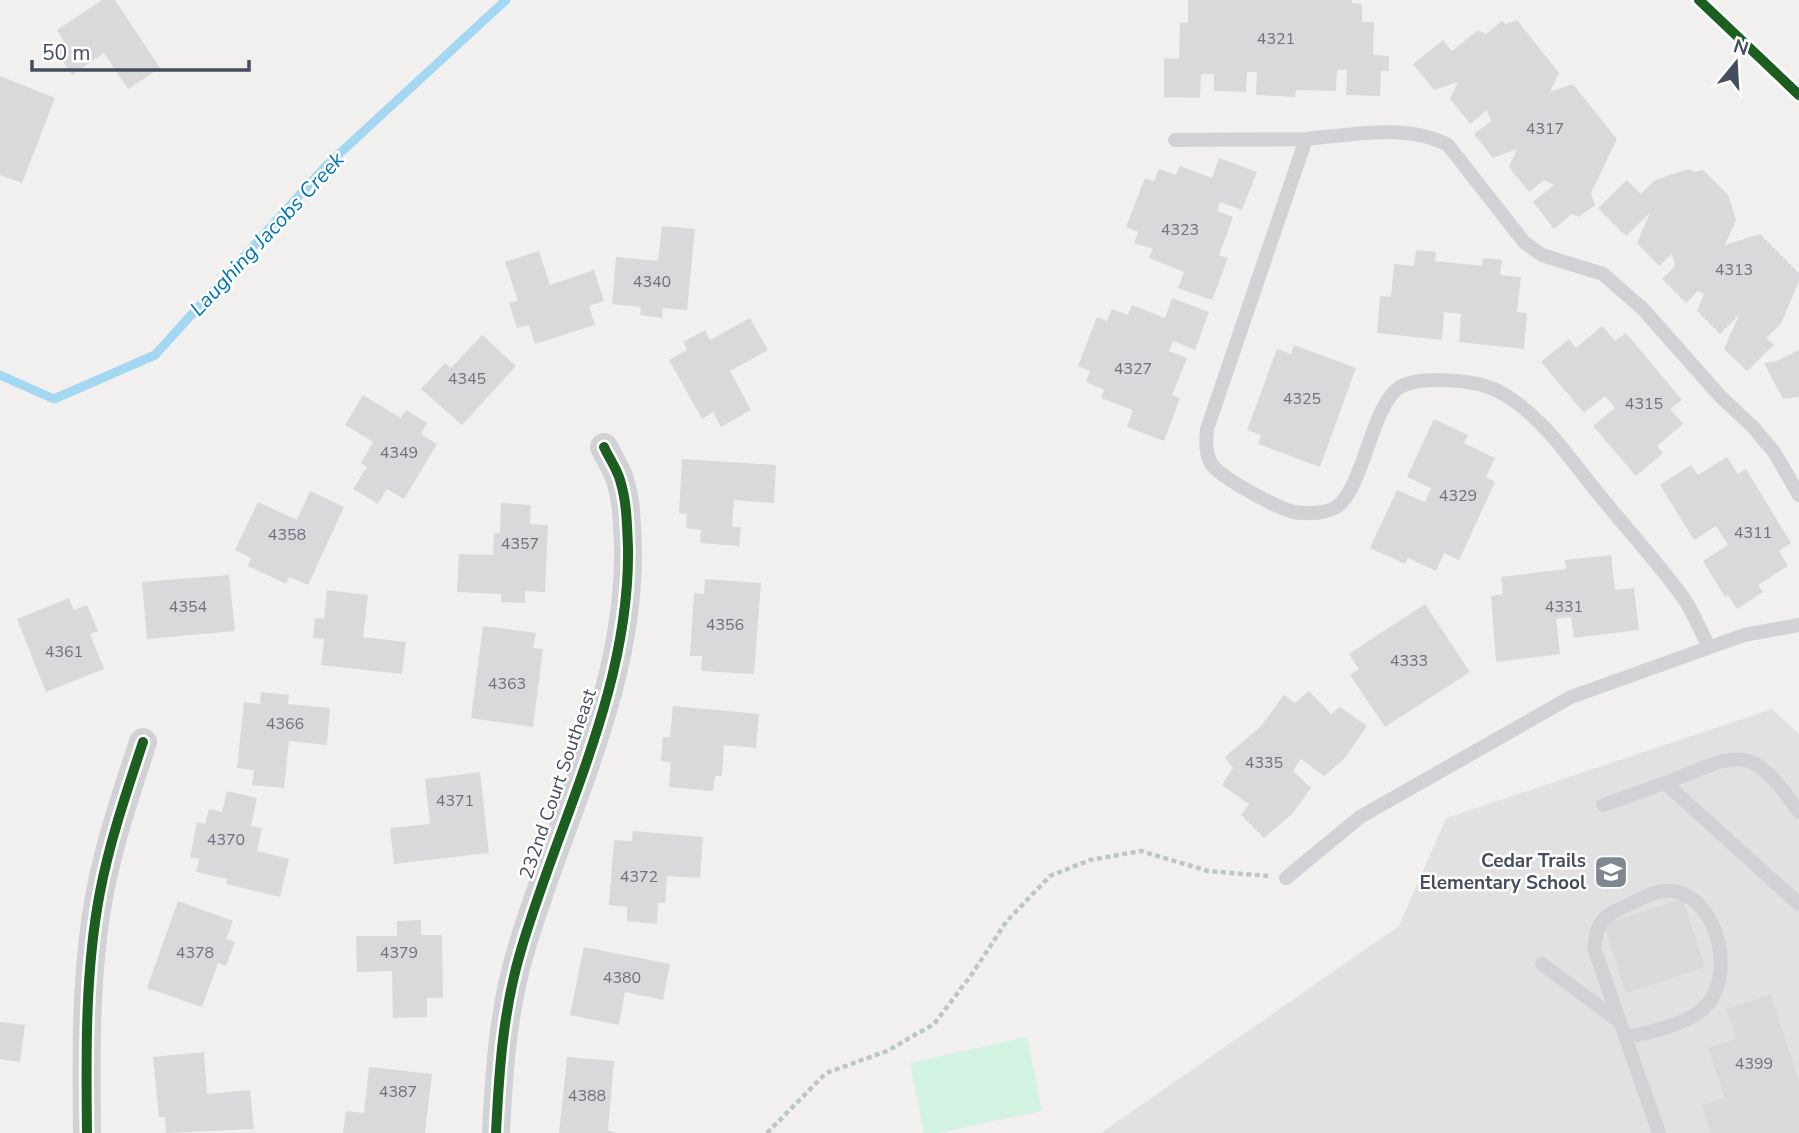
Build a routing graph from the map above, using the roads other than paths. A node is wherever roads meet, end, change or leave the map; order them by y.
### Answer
1 (1306, 139) junction
2 (1175, 140) dead end
3 (604, 447) dead end
4 (1799, 495) edge
5 (1799, 625) edge
6 (1709, 647) junction
7 (142, 742) dead end
8 (1665, 783) junction
9 (1603, 805) dead end
10 (1799, 812) edge
11 (1286, 878) road end
12 (1799, 904) edge
13 (1542, 964) dead end
14 (1620, 1022) junction
15 (1625, 1037) junction
16 (87, 1133) edge
17 (496, 1133) edge
18 (1658, 1133) edge

1 - 2 lane
1 - 4 lane
1 - 6 lane
3 - 17 street, 232nd Court Southeast
5 - 6 lane
6 - 11 lane
7 - 16 street
8 - 9 lane
8 - 10 lane
8 - 12 lane
13 - 14 lane
14 - 15 lane
14 - 15 lane
15 - 18 lane

